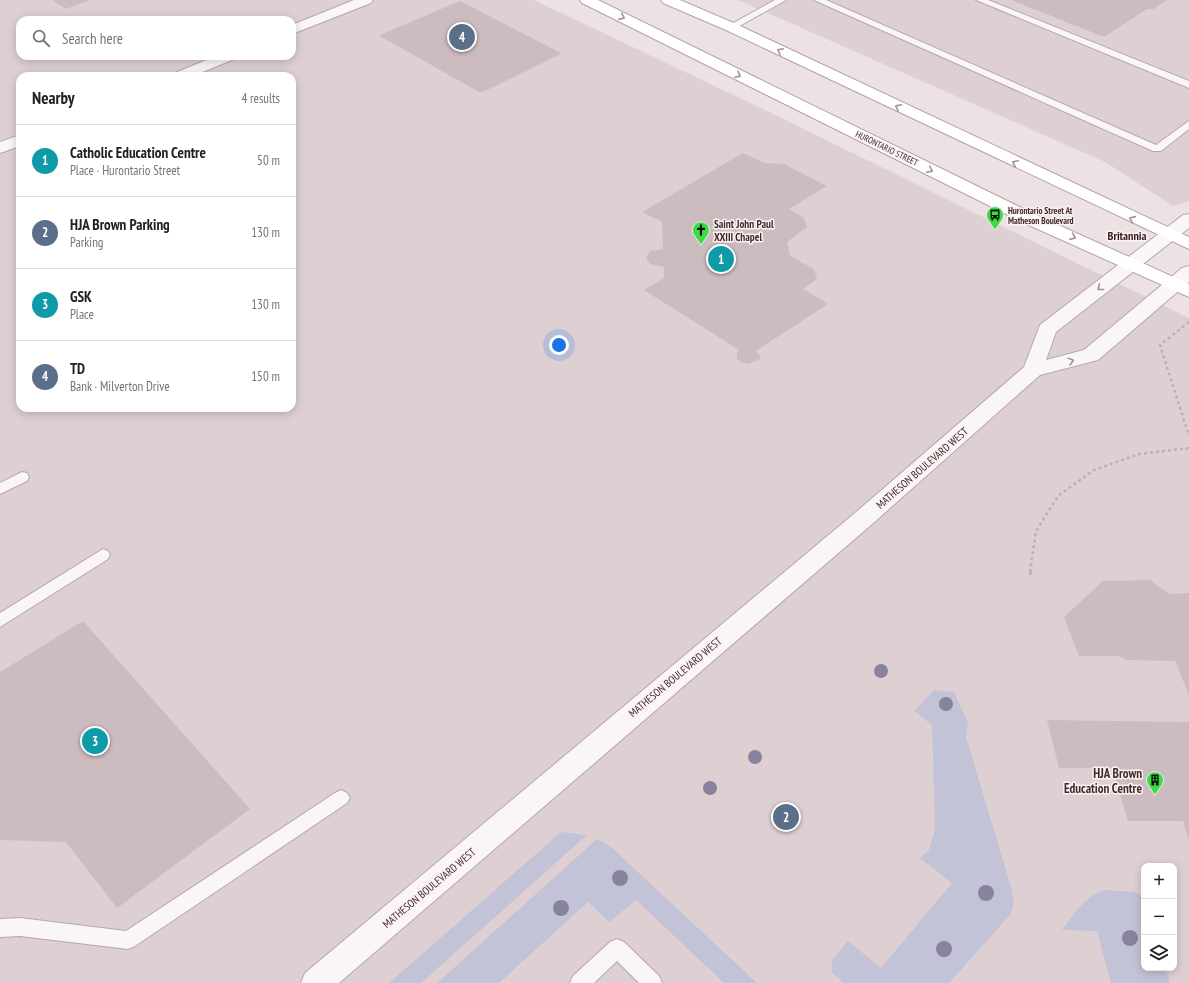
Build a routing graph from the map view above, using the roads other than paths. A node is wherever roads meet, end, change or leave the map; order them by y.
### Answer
1 (366, 0) edge
2 (587, 0) edge
3 (668, 0) edge
4 (782, 0) edge
5 (818, 0) edge
6 (980, 0) edge
7 (731, 27) junction
8 (296, 28) edge
9 (220, 60) edge
10 (190, 72) edge
11 (1189, 85) edge
12 (1189, 124) edge
13 (16, 142) edge
14 (0, 148) edge
15 (1189, 219) edge
16 (1168, 235) junction
17 (1189, 244) edge
18 (1131, 264) junction
19 (1184, 282) edge
20 (1033, 370) junction
21 (22, 477) dead end
22 (0, 489) edge
23 (103, 555) dead end
24 (0, 621) edge
25 (341, 798) dead end
26 (0, 928) edge
27 (316, 983) edge
28 (580, 983) edge
29 (652, 983) edge

1 - 8 street
2 -> 18 main road, HURONTARIO STREET
3 - 7 main road
4 - 7 lane
5 - 12 lane
6 - 11 lane
16 -> 7 main road
9 - 10 street
13 - 14 street
15 - 16 street, MATHESON BOULEVARD WEST
16 - 17 main road
16 - 18 street, MATHESON BOULEVARD WEST
18 - 19 main road, HURONTARIO STREET
18 -> 20 street, MATHESON BOULEVARD WEST
20 -> 19 street, MATHESON BOULEVARD WEST
20 - 27 street, MATHESON BOULEVARD WEST
21 - 22 lane
23 - 24 lane
25 - 26 lane
28 - 29 lane

